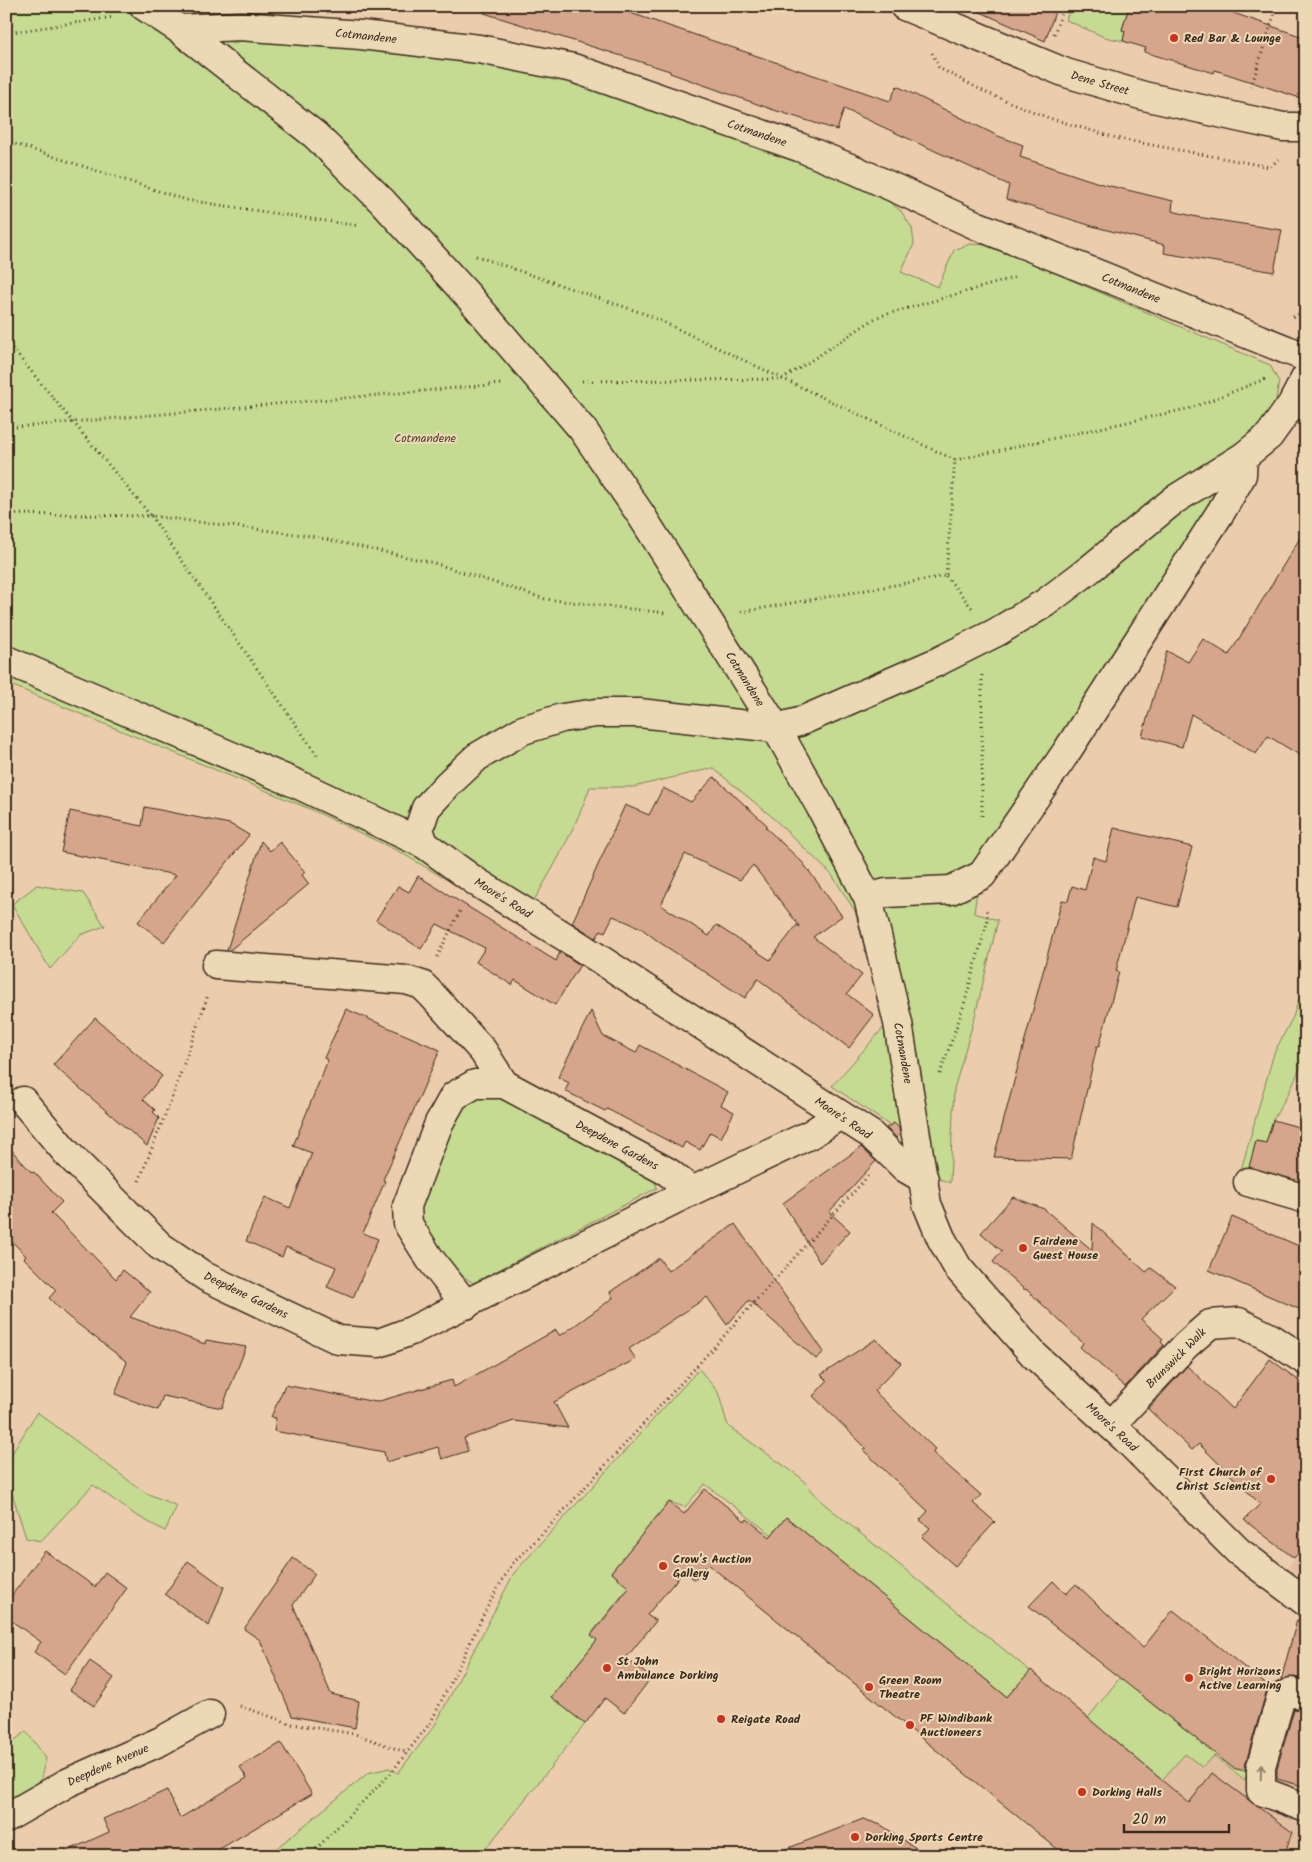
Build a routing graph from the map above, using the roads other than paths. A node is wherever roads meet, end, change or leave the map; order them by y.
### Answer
1 (904, 6) edge
2 (146, 8) edge
3 (179, 29) junction
4 (1306, 127) edge
5 (1306, 356) edge
6 (1306, 377) edge
7 (1243, 457) junction
8 (6, 660) edge
9 (776, 728) junction
10 (424, 844) junction
11 (868, 898) junction
12 (216, 965) road end
13 (504, 1084) junction
14 (23, 1101) dead end
15 (840, 1115) junction
16 (924, 1179) junction
17 (1248, 1182) dead end
18 (692, 1191) junction
19 (1306, 1200) edge
20 (466, 1305) junction
21 (1306, 1361) edge
22 (1111, 1425) junction
23 (1306, 1602) edge
24 (1306, 1696) edge
25 (210, 1714) road end
26 (1306, 1808) edge
27 (6, 1818) edge

1 - 4 street, Dene Street
2 - 3 street, Cotmandene
3 - 5 street, Cotmandene
3 - 9 street, Cotmandene
6 - 7 street, Cotmandene
7 - 9 street, Cotmandene
7 - 11 street
8 - 10 street, Moore's Road
9 - 10 street, Cotmandene
9 - 11 street, Cotmandene
10 - 15 street, Moore's Road
11 - 16 street, Cotmandene
12 - 13 street
13 - 18 street, Deepdene Gardens
13 - 20 street, Deepdene Gardens
14 - 20 street, Deepdene Gardens
15 - 16 street, Moore's Road
15 - 18 street, Deepdene Gardens
16 - 22 street, Moore's Road
17 - 19 street
18 - 20 street, Deepdene Gardens
21 - 22 street, Brunswick Walk
22 - 23 street, Moore's Road
26 -> 24 street
25 - 27 street, Deepdene Avenue

